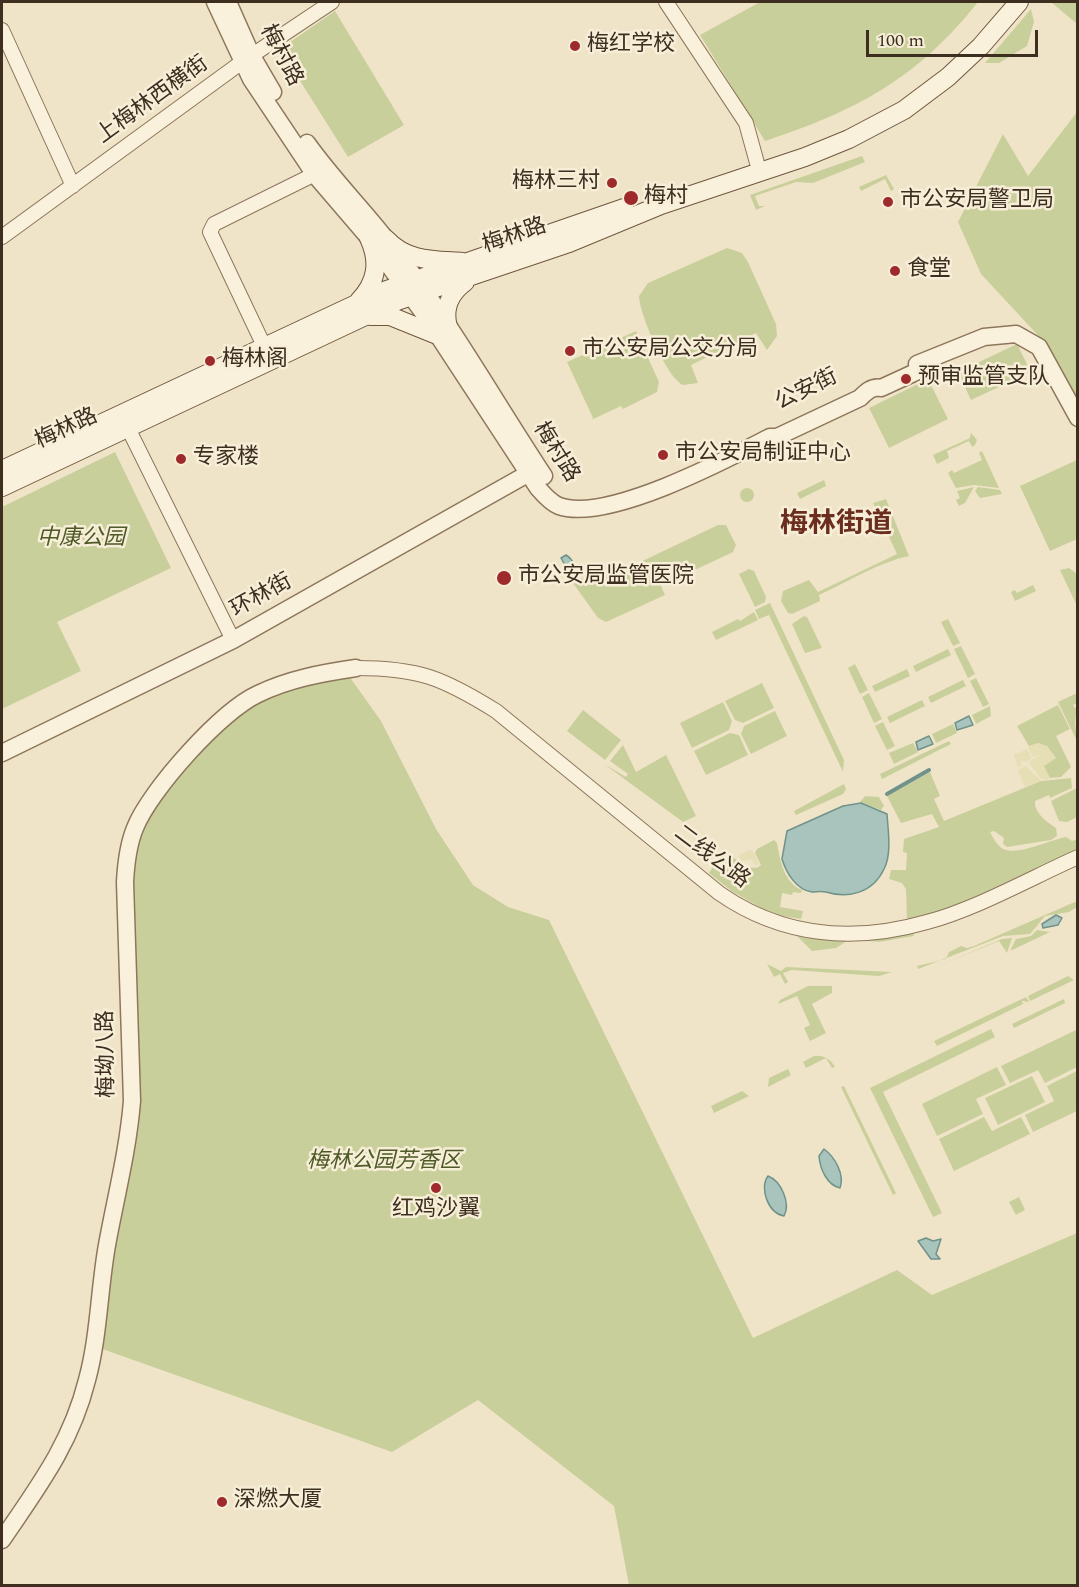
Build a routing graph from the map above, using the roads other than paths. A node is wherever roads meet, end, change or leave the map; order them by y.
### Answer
1 (214, 2) edge
2 (228, 2) edge
3 (332, 2) edge
4 (666, 2) edge
5 (1008, 2) edge
6 (1019, 2) edge
7 (2, 30) edge
8 (247, 59) junction
9 (757, 163) junction
10 (320, 172) junction
11 (73, 186) junction
12 (2, 237) edge
13 (378, 238) junction
14 (472, 270) junction
15 (414, 289) junction
16 (360, 310) junction
17 (442, 331) junction
18 (265, 348) junction
19 (1055, 377) junction
20 (1077, 418) edge
21 (128, 428) junction
22 (1077, 432) edge
23 (2, 470) edge
24 (533, 471) junction
25 (2, 487) edge
26 (562, 507) joint
27 (233, 640) junction
28 (356, 668) joint
29 (2, 753) edge
30 (1077, 857) edge
31 (2, 1540) edge

1 - 8 street, 梅村路
2 - 8 street, 梅村路
3 - 8 street, 上梅林西横街
4 - 9 street
5 - 9 main road, 梅林路
6 - 14 main road, 梅林路
7 - 11 street
8 - 10 street, 梅村路
8 - 11 street, 上梅林西横街
9 - 14 main road, 梅林路
10 - 13 street, 梅村路
10 - 18 street
11 - 12 street, 上梅林西横街
13 - 14 main road
13 - 15 street, 梅村路
13 - 16 main road
14 - 15 main road, 梅林路
14 - 17 main road
15 - 16 main road, 梅林路
15 - 17 street, 梅村路
16 - 17 main road
16 - 18 main road, 梅林路
16 - 21 main road, 梅林路
17 - 24 street, 梅村路
18 - 23 main road, 梅林路
19 - 20 street, 公安街
19 - 22 street, 公安街
19 - 26 street, 公安街
21 - 25 main road, 梅林路
21 - 27 street
24 - 26 street, 梅村路
24 - 27 street, 环林街
27 - 29 street, 环林街
28 - 30 street, 二线公路
28 - 31 street, 梅坳八路

